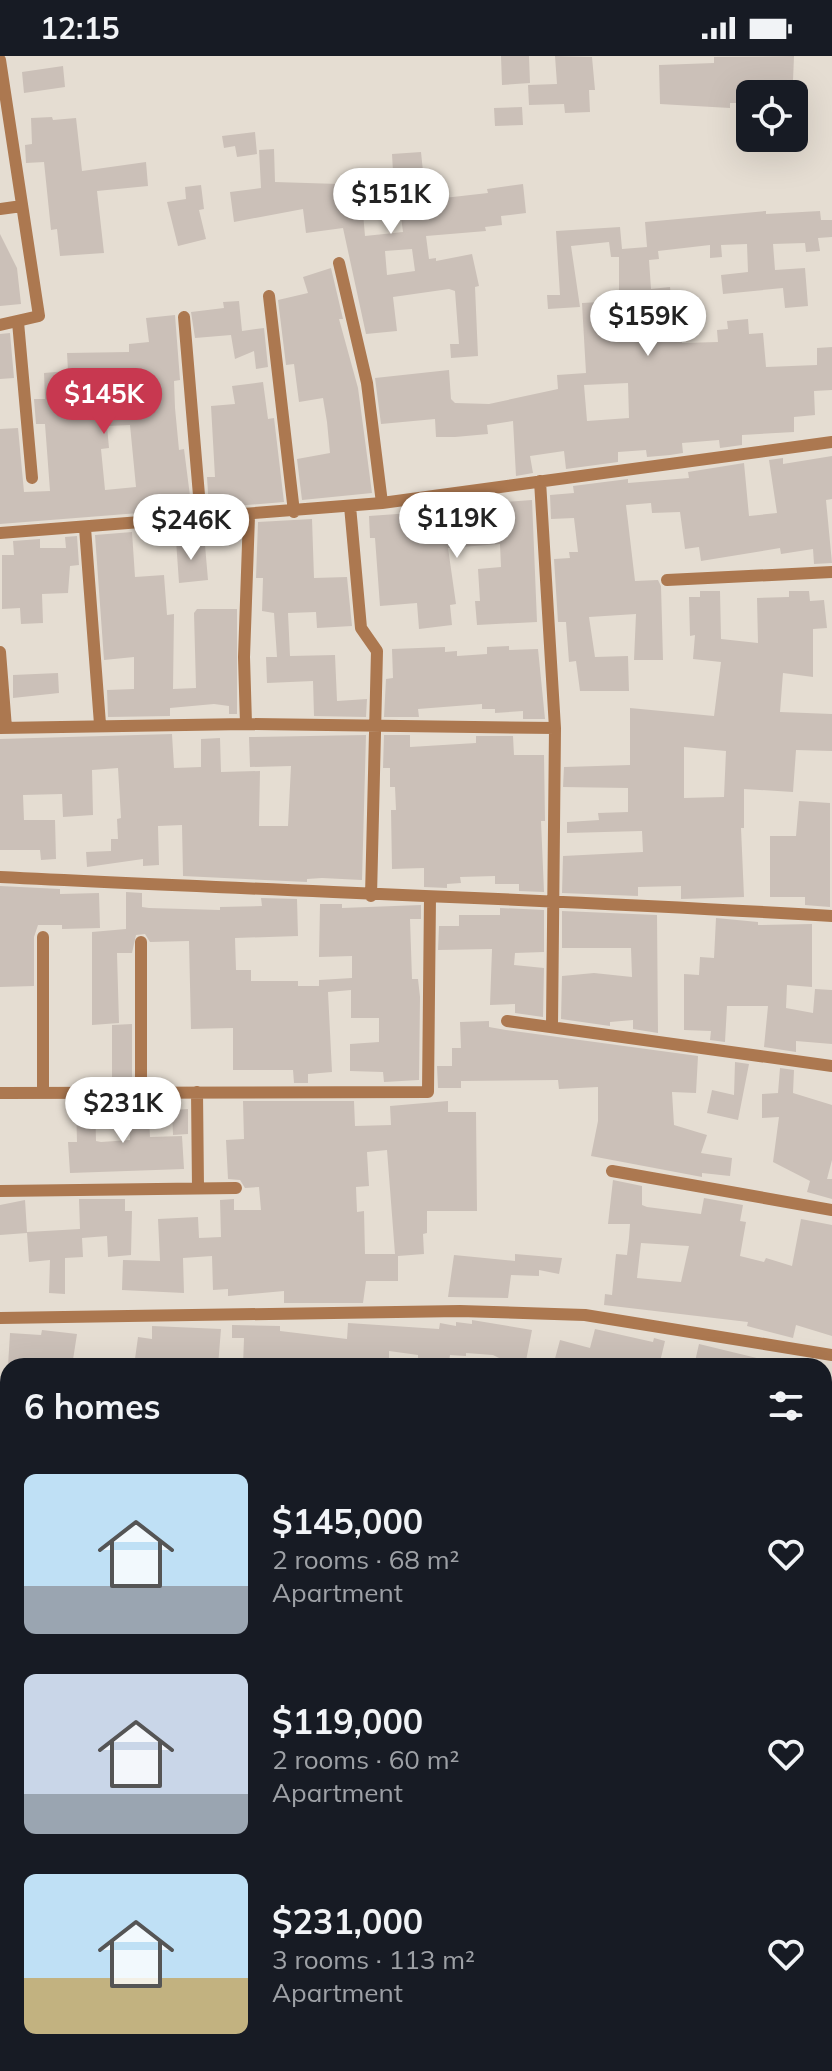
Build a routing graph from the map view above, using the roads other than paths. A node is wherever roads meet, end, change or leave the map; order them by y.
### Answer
1 (0, 60) edge
2 (22, 206) junction
3 (0, 209) edge
4 (339, 263) dead end
5 (269, 296) dead end
6 (184, 317) dead end
7 (18, 322) junction
8 (0, 325) edge
9 (832, 442) edge
10 (32, 478) dead end
11 (540, 481) junction
12 (382, 503) junction
13 (350, 506) junction
14 (294, 512) junction
15 (249, 516) junction
16 (201, 519) junction
17 (85, 528) junction
18 (0, 533) edge
19 (832, 572) edge
20 (667, 580) dead end
21 (0, 652) edge
22 (100, 724) junction
23 (246, 724) junction
24 (375, 727) junction
25 (3, 728) edge
26 (555, 728) junction
27 (0, 877) edge
28 (371, 896) junction
29 (430, 897) junction
30 (555, 900) junction
31 (832, 916) edge
32 (43, 937) dead end
33 (141, 942) dead end
34 (507, 1021) dead end
35 (552, 1026) junction
36 (832, 1066) edge
37 (43, 1092) junction
38 (141, 1092) junction
39 (197, 1092) junction
40 (0, 1093) edge
41 (612, 1171) dead end
42 (198, 1188) junction
43 (236, 1188) dead end
44 (0, 1191) edge
45 (832, 1210) edge
46 (0, 1318) edge
47 (832, 1355) edge

1 - 2 street
2 - 3 street
2 - 7 street
4 - 12 street
5 - 14 street
6 - 16 street
7 - 8 street
7 - 10 street
9 - 11 street
11 - 12 street
11 - 26 street
12 - 13 street
13 - 14 street
13 - 24 street
14 - 15 street
15 - 16 street
15 - 23 street
16 - 17 street
17 - 18 street
17 - 22 street
19 - 20 street
21 - 25 street
22 - 23 street
22 - 25 street
23 - 24 street
24 - 26 street
24 - 28 street
26 - 30 street
27 - 28 street
28 - 29 street
29 - 30 street
29 - 39 street
30 - 31 street
30 - 35 street
32 - 37 street
33 - 38 street
34 - 35 street
35 - 36 street
37 - 38 street
37 - 40 street
38 - 39 street
39 - 42 street
41 - 45 street
42 - 43 street
42 - 44 street
46 - 47 street

